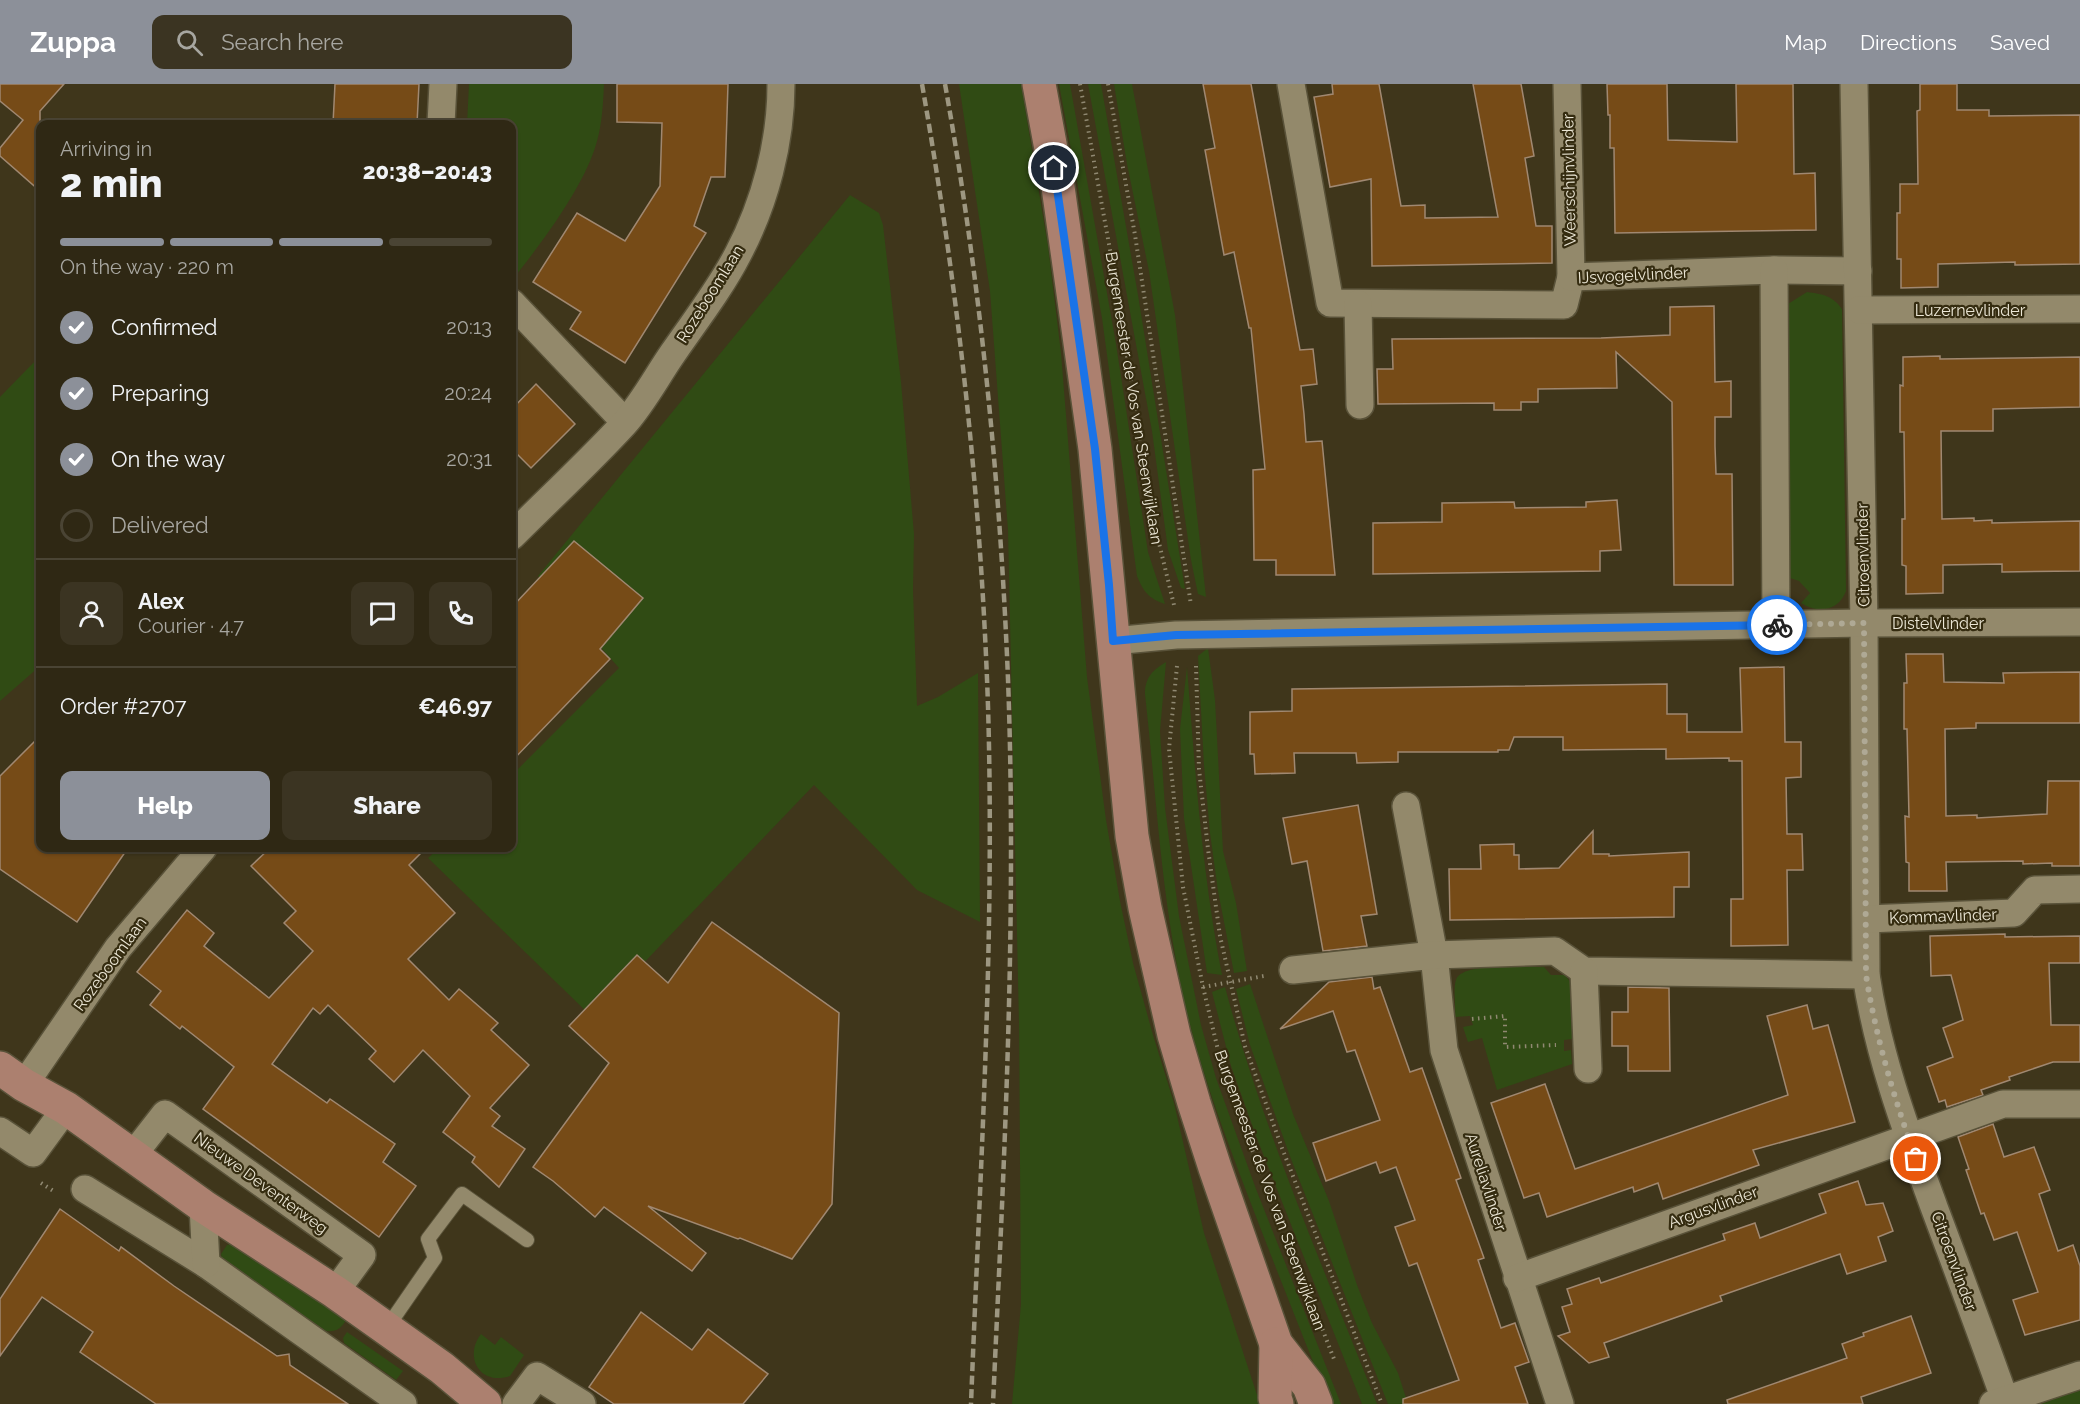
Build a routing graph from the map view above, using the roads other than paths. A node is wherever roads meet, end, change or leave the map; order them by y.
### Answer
1 (443, 84) edge
2 (781, 84) edge
3 (1039, 84) edge
4 (1290, 84) edge
5 (1567, 84) edge
6 (1854, 84) edge
7 (441, 120) edge
8 (1774, 270) junction
9 (1858, 271) junction
10 (1571, 276) junction
11 (1358, 304) junction
12 (516, 307) edge
13 (2080, 309) edge
14 (1859, 310) junction
15 (1360, 405) dead end
16 (625, 422) junction
17 (516, 532) edge
18 (2080, 622) edge
19 (1864, 623) junction
20 (1776, 625) junction
21 (1113, 641) junction
22 (1406, 806) dead end
23 (200, 852) edge
24 (2080, 890) edge
25 (1867, 919) junction
26 (1434, 955) junction
27 (1293, 970) road end
28 (1584, 971) junction
29 (1866, 975) junction
30 (1588, 1056) road end
31 (12, 1077) edge
32 (2080, 1104) edge
33 (66, 1108) junction
34 (0, 1131) edge
35 (1908, 1137) junction
36 (133, 1155) junction
37 (85, 1190) dead end
38 (203, 1206) junction
39 (527, 1240) dead end
40 (206, 1264) junction
41 (1517, 1278) junction
42 (335, 1292) junction
43 (386, 1329) junction
44 (1276, 1344) junction
45 (2080, 1375) edge
46 (1999, 1402) edge
47 (403, 1404) edge
48 (485, 1404) edge
49 (516, 1404) edge
50 (582, 1404) edge
51 (1277, 1404) edge
52 (1316, 1404) edge
53 (1560, 1404) edge

1 - 7 street
2 - 16 street, Rozeboomlaan
3 - 21 street
4 - 11 street, IJsvogelvlinder
5 - 10 street, Weerschijnvlinder
6 - 9 street, Citroenvlinder
8 - 9 street, IJsvogelvlinder
8 - 10 street, IJsvogelvlinder
8 - 20 street
9 - 14 street, Citroenvlinder
10 - 11 street, IJsvogelvlinder
11 - 15 street
12 - 16 street
13 - 14 street, Luzernevlinder
14 - 19 street, Citroenvlinder
16 - 17 street, Rozeboomlaan
18 - 19 street, Distelvlinder
19 - 20 street, Distelvlinder
19 - 25 street, Citroenvlinder
20 - 21 street, Distelvlinder
21 - 44 street
22 - 26 street, Aureliavlinder
23 - 31 street, Rozeboomlaan
24 - 25 street, Kommavlinder
25 - 29 street, Citroenvlinder
26 - 27 street
26 - 28 street
26 - 41 street, Aureliavlinder
28 - 29 street
28 - 30 street
29 - 35 street, Citroenvlinder
31 - 33 street
32 - 35 street, Argusvlinder
33 - 34 street
33 - 36 street
35 - 41 street, Argusvlinder
35 - 46 street, Citroenvlinder
36 - 38 street
36 - 42 street, Nieuwe Deventerweg
37 - 40 street
38 - 40 street
38 - 42 street
39 - 43 lane
40 - 47 street
41 - 53 street, Aureliavlinder
42 - 43 street
43 - 48 street
44 - 51 street
44 - 52 street
45 - 46 street
49 - 50 street

